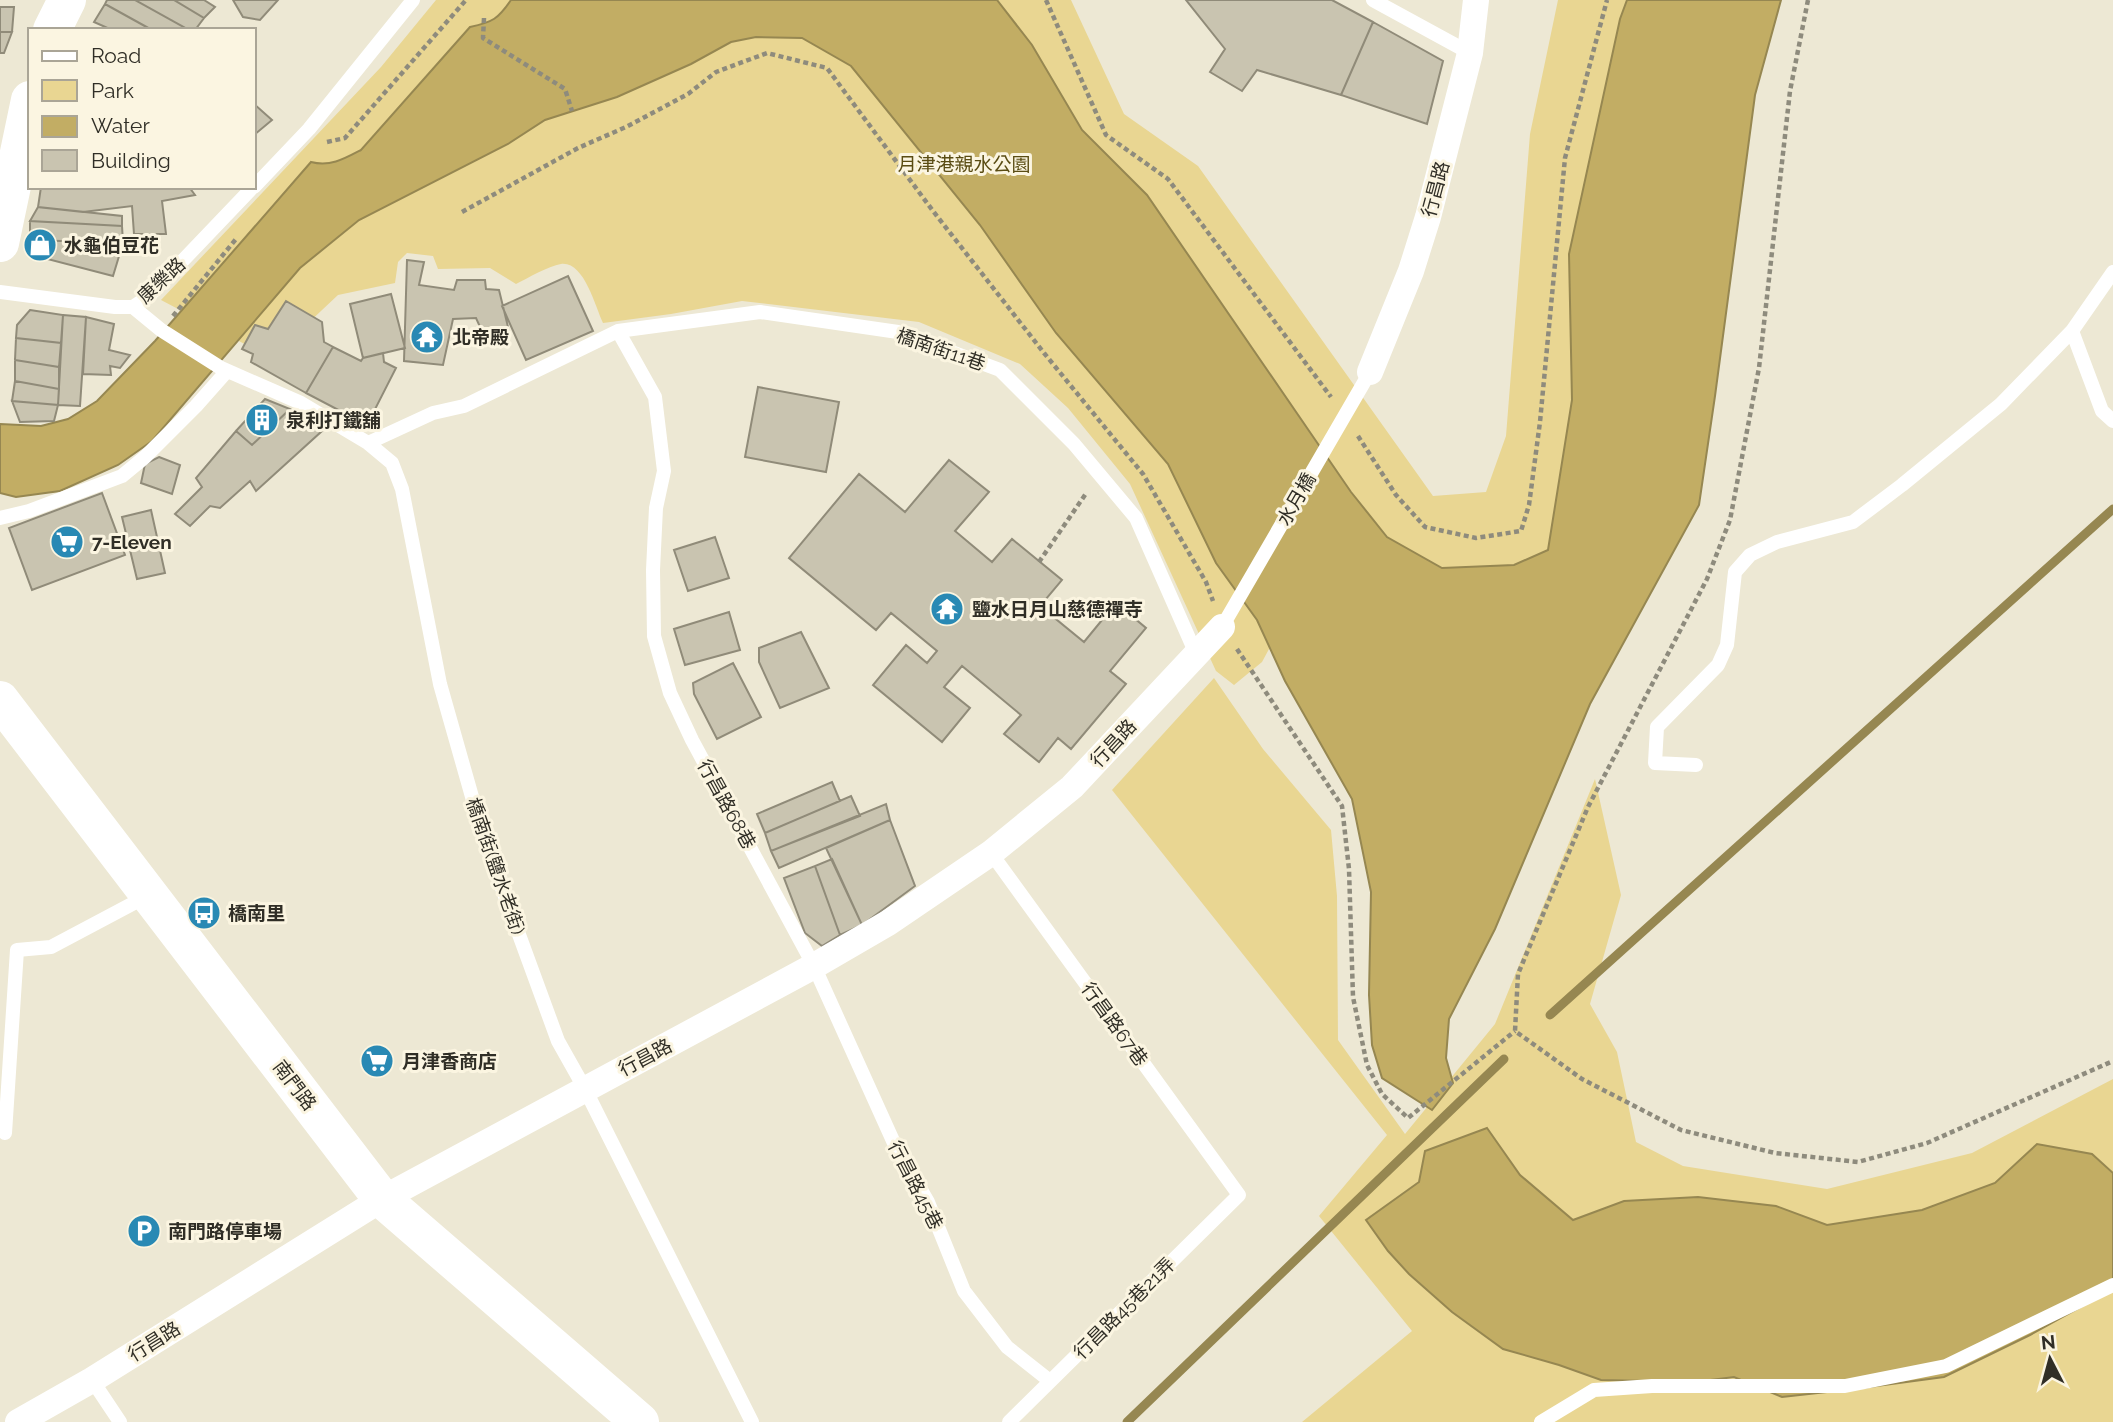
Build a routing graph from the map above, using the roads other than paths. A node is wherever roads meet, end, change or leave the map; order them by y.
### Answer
1 (67, 0) edge
2 (414, 0) edge
3 (1373, 0) edge
4 (1476, 0) edge
5 (53, 28) edge
6 (1470, 53) junction
7 (28, 110) edge
8 (256, 185) edge
9 (252, 189) edge
10 (0, 243) edge
11 (2113, 272) edge
12 (0, 292) edge
13 (133, 307) junction
14 (618, 331) junction
15 (2072, 331) junction
16 (224, 370) junction
17 (1370, 372) joint
18 (2113, 421) edge
19 (368, 443) junction
20 (0, 518) edge
21 (1222, 627) joint
22 (1196, 654) junction
23 (0, 700) edge
24 (1696, 765) dead end
25 (991, 853) junction
26 (149, 895) junction
27 (814, 966) junction
28 (585, 1089) junction
29 (5, 1133) dead end
30 (1239, 1195) joint
31 (382, 1199) junction
32 (2113, 1285) edge
33 (92, 1380) junction
34 (1050, 1381) junction
35 (18, 1422) edge
36 (120, 1422) edge
37 (640, 1422) edge
38 (752, 1422) edge
39 (1009, 1422) edge
40 (1541, 1422) edge

1 - 5 street
2 - 8 lane, 康樂路
3 - 6 lane
4 - 6 street, 行昌路
6 - 17 street, 行昌路
7 - 10 street
9 - 13 lane, 康樂路
11 - 15 lane
12 - 13 lane, 康樂路
13 - 16 lane, 橋南街(鹽水老街)
14 - 19 lane, 橋南街11巷
14 - 22 lane, 橋南街11巷
14 - 27 lane, 行昌路68巷
15 - 18 lane
15 - 24 lane
16 - 19 lane, 橋南街(鹽水老街)
16 - 20 lane
17 - 21 lane, 水月橋
19 - 28 lane, 橋南街(鹽水老街)
21 - 22 street, 行昌路
22 - 25 street, 行昌路
23 - 26 street, 南門路
25 - 27 street, 行昌路
25 - 30 lane, 行昌路67巷
26 - 29 lane
26 - 31 street, 南門路
27 - 28 street, 行昌路
27 - 34 lane, 行昌路45巷
28 - 31 street, 行昌路
28 - 38 lane, 橋南街(鹽水老街)
30 - 34 lane, 行昌路45巷21弄
31 - 33 street, 行昌路
31 - 37 street, 南門路
32 - 40 lane
33 - 35 street, 行昌路
33 - 36 lane
34 - 39 lane, 行昌路45巷21弄

